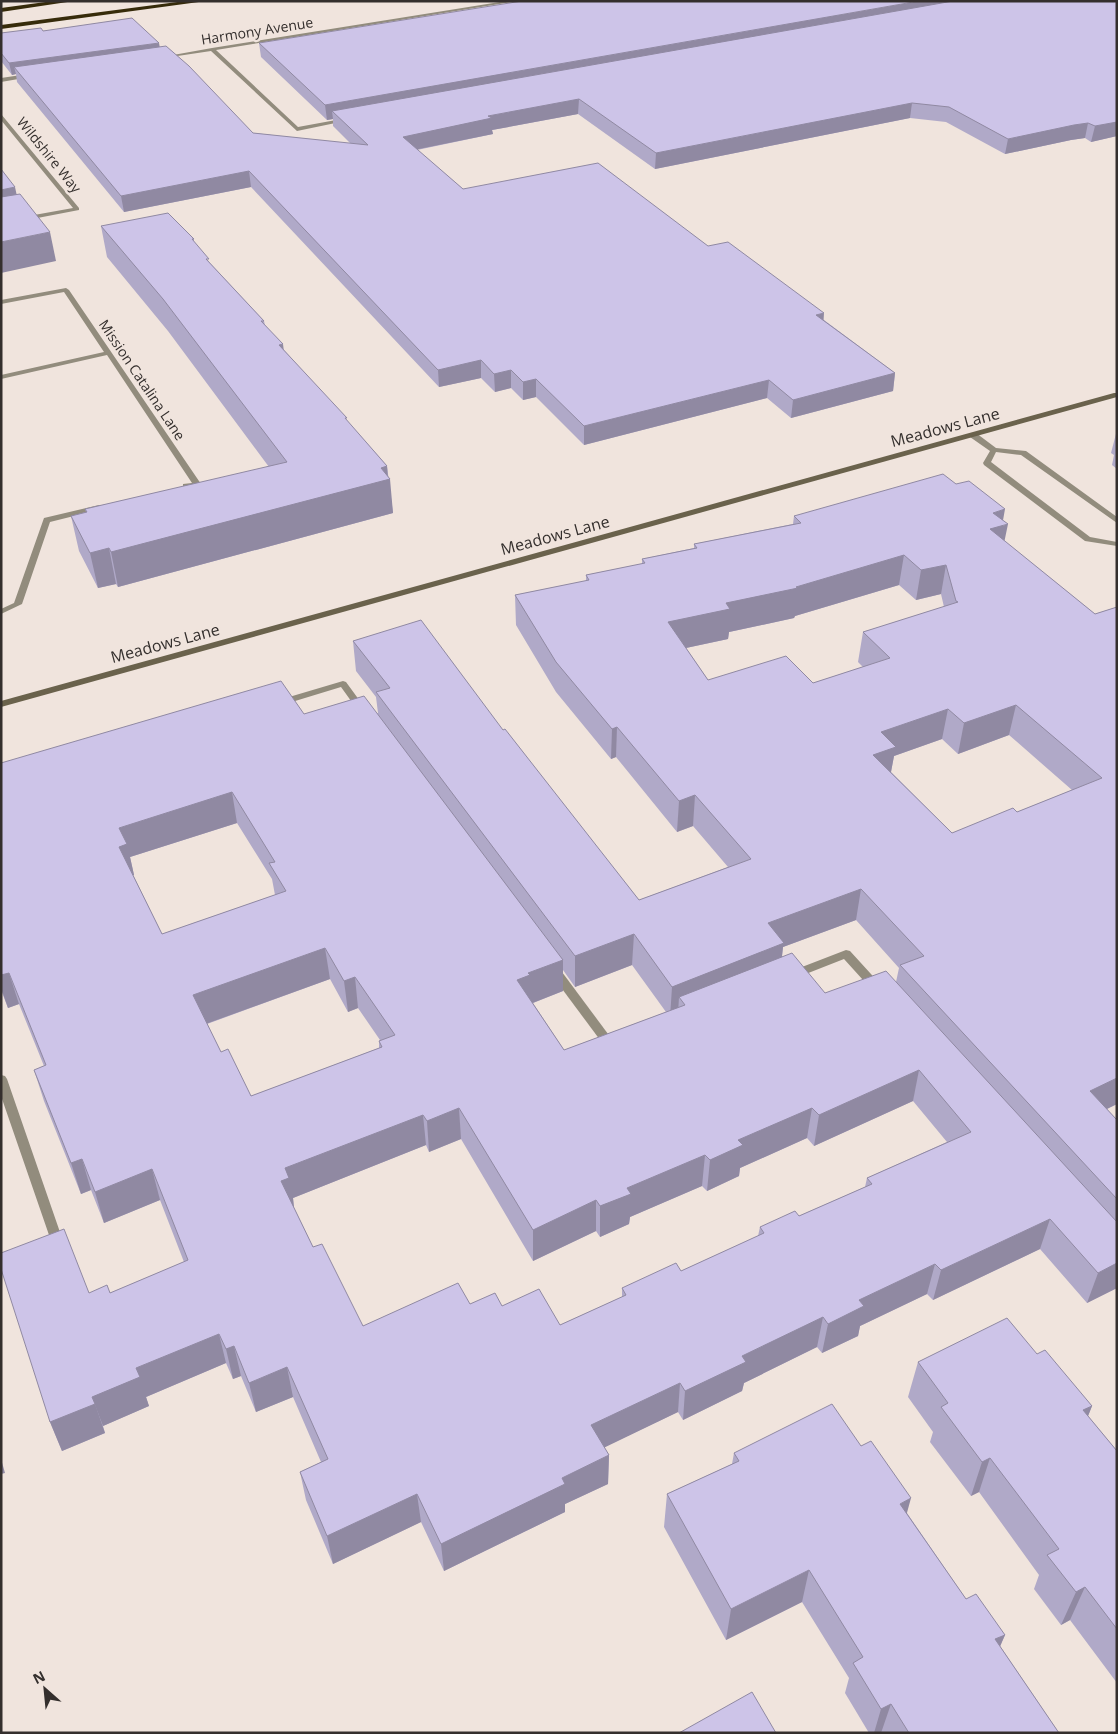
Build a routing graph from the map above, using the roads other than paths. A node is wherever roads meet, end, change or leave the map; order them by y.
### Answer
1 (71, 1) edge
2 (203, 1) edge
3 (516, 1) edge
4 (1, 10) edge
5 (1, 27) edge
6 (212, 49) junction
7 (153, 59) edge
8 (39, 75) edge
9 (1, 80) edge
10 (1, 116) edge
11 (355, 118) edge
12 (1, 223) edge
13 (1, 302) edge
14 (107, 354) junction
15 (1, 377) edge
16 (1117, 395) edge
17 (973, 435) junction
18 (994, 450) junction
19 (178, 488) edge
20 (112, 504) edge
21 (1117, 521) edge
22 (1117, 544) edge
23 (1, 612) edge
24 (1, 704) edge
25 (267, 707) edge
26 (366, 716) edge
27 (547, 960) edge
28 (783, 979) edge
29 (886, 998) edge
30 (621, 1043) edge
31 (1, 1079) edge
32 (38, 1246) edge

1 - 4 highway
2 - 5 highway
3 - 6 street, Harmony Avenue
6 - 7 street, Harmony Avenue
6 - 11 street
8 - 9 street
10 - 12 street, Wildshire Way
13 - 14 street, Mission Catalina Lane
14 - 15 street
14 - 19 street, Mission Catalina Lane
16 - 17 street, Meadows Lane
17 - 18 street
17 - 24 street, Meadows Lane
18 - 21 street
18 - 22 street
20 - 23 street
25 - 26 street
27 - 30 street
28 - 29 street
31 - 32 street

